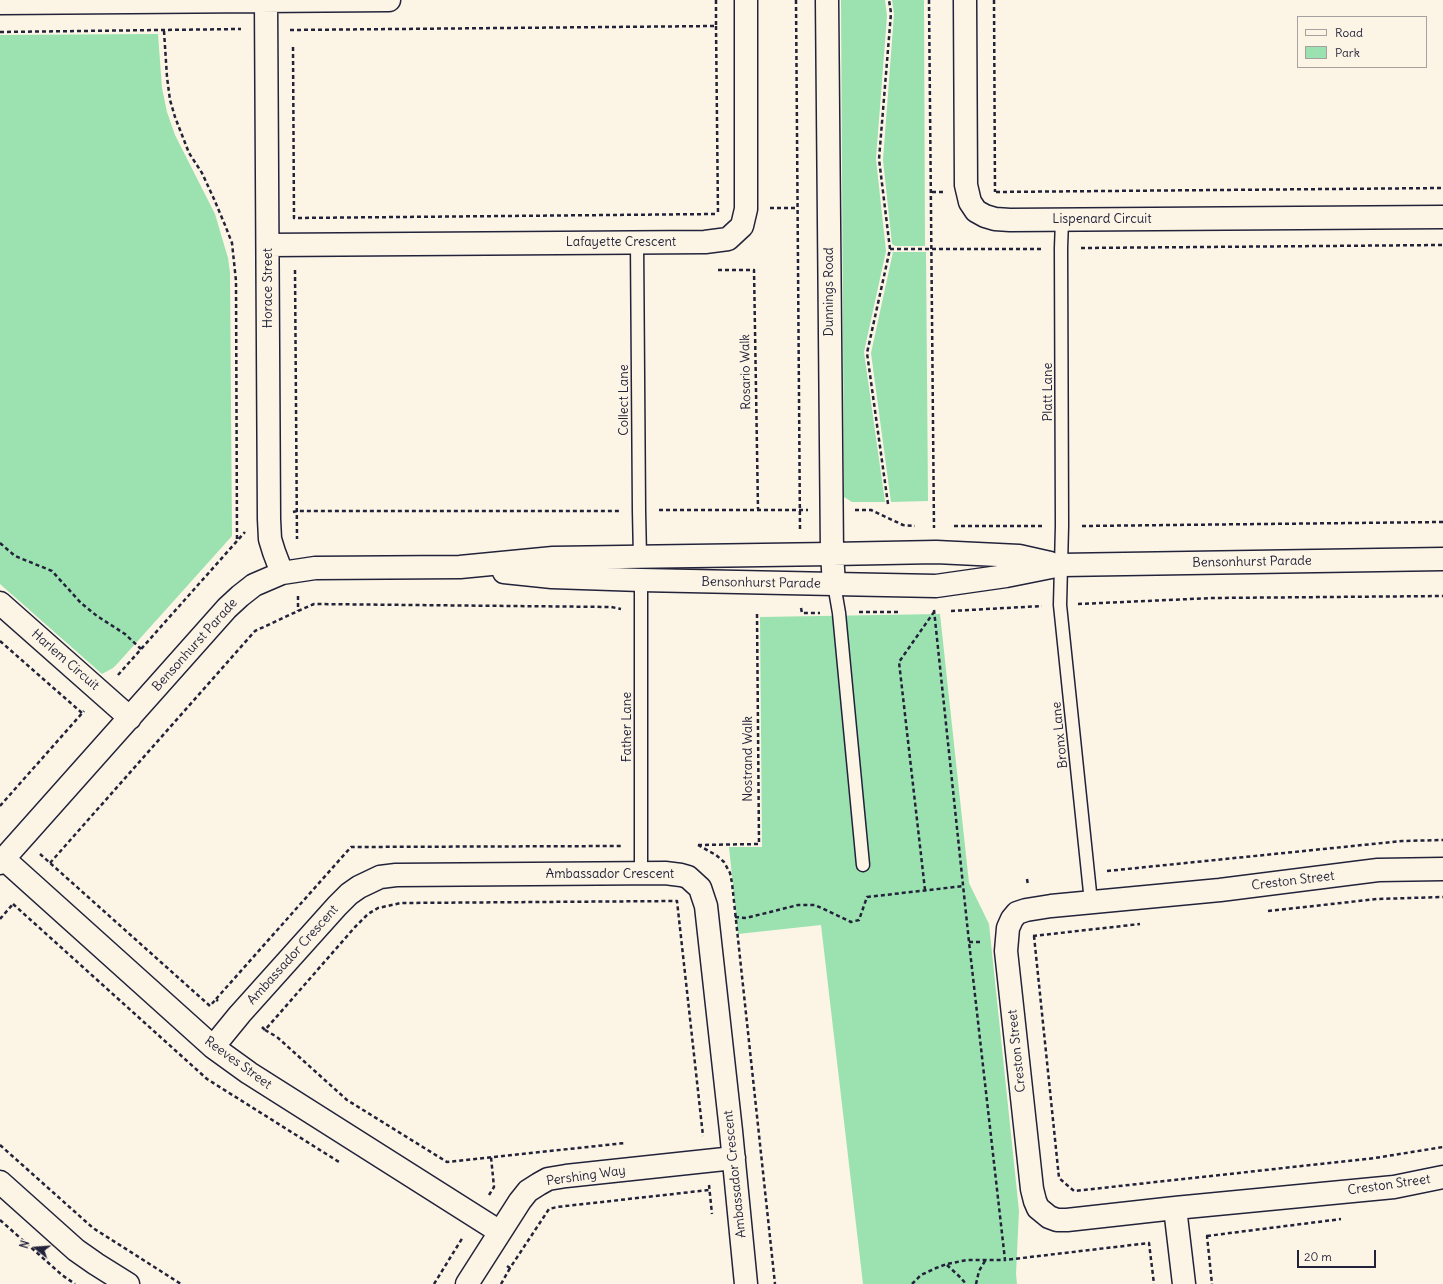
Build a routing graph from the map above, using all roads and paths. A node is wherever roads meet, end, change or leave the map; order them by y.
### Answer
1 (389, 0) edge
2 (716, 0) edge
3 (746, 0) edge
4 (796, 0) edge
5 (827, 0) edge
6 (889, 0) edge
7 (930, 0) edge
8 (964, 0) edge
9 (994, 0) edge
10 (132, 1) edge
11 (165, 1) junction
12 (266, 1) edge
13 (292, 1) edge
14 (0, 3) edge
15 (716, 26) junction
16 (266, 29) junction
17 (293, 30) junction
18 (164, 31) junction
19 (0, 32) edge
20 (293, 37) dead end
21 (293, 45) dead end
22 (1443, 188) edge
23 (931, 192) junction
24 (967, 192) junction
25 (995, 192) junction
26 (718, 214) junction
27 (1443, 217) edge
28 (294, 218) junction
29 (1062, 220) junction
30 (718, 241) junction
31 (637, 242) junction
32 (268, 245) junction
33 (295, 245) junction
34 (1443, 245) edge
35 (890, 248) junction
36 (1061, 248) junction
37 (931, 249) junction
38 (718, 270) dead end
39 (888, 504) dead end
40 (758, 509) dead end
41 (871, 510) dead end
42 (1443, 522) edge
43 (916, 526) dead end
44 (928, 526) dead end
45 (934, 526) junction
46 (942, 526) dead end
47 (949, 526) dead end
48 (1062, 526) junction
49 (237, 540) dead end
50 (0, 543) edge
51 (936, 552) junction
52 (832, 554) junction
53 (801, 555) junction
54 (640, 557) junction
55 (1443, 559) edge
56 (1061, 565) junction
57 (460, 567) junction
58 (290, 571) junction
59 (641, 580) junction
60 (801, 584) junction
61 (834, 584) junction
62 (936, 586) junction
63 (1443, 596) edge
64 (0, 603) edge
65 (1060, 605) junction
66 (298, 611) junction
67 (950, 611) dead end
68 (903, 612) dead end
69 (926, 612) dead end
70 (934, 612) junction
71 (839, 613) junction
72 (641, 614) junction
73 (757, 614) dead end
74 (0, 641) edge
75 (140, 649) dead end
76 (82, 713) dead end
77 (130, 718) junction
78 (22, 838) junction
79 (1443, 840) edge
80 (2, 861) edge
81 (50, 863) junction
82 (863, 865) dead end
83 (1443, 869) edge
84 (1089, 873) junction
85 (641, 874) junction
86 (1027, 879) dead end
87 (31, 884) junction
88 (964, 886) junction
89 (925, 890) junction
90 (1091, 902) junction
91 (1031, 909) junction
92 (735, 917) junction
93 (0, 919) edge
94 (240, 1014) junction
95 (265, 1030) junction
96 (213, 1047) junction
97 (759, 1127) junction
98 (731, 1131) junction
99 (703, 1134) junction
100 (695, 1135) dead end
101 (632, 1142) dead end
102 (0, 1145) edge
103 (1443, 1146) edge
104 (734, 1158) junction
105 (706, 1161) junction
106 (1443, 1177) edge
107 (0, 1182) edge
108 (1175, 1208) junction
109 (1345, 1218) dead end
110 (0, 1220) edge
111 (713, 1221) dead end
112 (500, 1232) junction
113 (1207, 1236) dead end
114 (462, 1239) dead end
115 (1005, 1260) junction
116 (985, 1261) junction
117 (947, 1264) junction
118 (510, 1268) dead end
119 (75, 1284) edge
120 (128, 1284) edge
121 (181, 1284) edge
122 (434, 1284) edge
123 (467, 1284) edge
124 (500, 1284) edge
125 (746, 1284) edge
126 (775, 1284) edge
127 (912, 1284) edge
128 (966, 1284) edge
129 (976, 1284) edge
130 (1154, 1284) edge
131 (1184, 1284) edge

1 - 13 street
2 - 15 path
3 - 30 street, Lafayette Crescent
4 - 53 path
5 - 52 street, Dunnings Road
6 - 35 path
7 - 23 path
8 - 24 street, Lispenard Circuit
9 - 25 path
10 - 11 street
10 - 14 street
11 - 12 street
11 - 18 path
12 - 13 street
12 - 16 street, Horace Street
13 - 17 path
15 - 17 path
15 - 26 path
16 - 17 path
16 - 18 path
16 - 32 street, Horace Street
17 - 20 path
18 - 19 path
18 - 49 path
21 - 28 path
22 - 25 path
23 - 24 path
23 - 37 path
24 - 25 path
24 - 29 street, Lispenard Circuit
26 - 28 path
26 - 30 path
27 - 29 street, Lispenard Circuit
28 - 33 path
29 - 36 lane, Platt Lane
30 - 31 street, Lafayette Crescent
31 - 33 street, Lafayette Crescent
31 - 54 lane, Collect Lane
32 - 33 street, Lafayette Crescent
32 - 58 street, Horace Street
33 - 58 path
34 - 36 path
35 - 37 path
35 - 39 path
36 - 37 path
36 - 48 lane, Platt Lane
37 - 45 path
38 - 40 path, Rosario Walk
41 - 43 path
42 - 48 path
44 - 45 path
45 - 46 path
45 - 51 path
47 - 48 path
48 - 56 lane, Platt Lane
50 - 75 path
51 - 52 street, Bensonhurst Parade
51 - 56 street, Bensonhurst Parade
52 - 53 street, Bensonhurst Parade
52 - 61 street, Dunnings Road
53 - 54 street, Bensonhurst Parade
54 - 57 street, Bensonhurst Parade
55 - 56 street, Bensonhurst Parade
56 - 62 street, Bensonhurst Parade
56 - 65 lane, Bronx Lane
57 - 58 street, Bensonhurst Parade
57 - 59 street, Bensonhurst Parade
58 - 66 path
58 - 77 street, Bensonhurst Parade
59 - 60 street, Bensonhurst Parade
59 - 72 lane, Father Lane
60 - 61 street, Bensonhurst Parade
60 - 71 path
61 - 62 street, Bensonhurst Parade
61 - 71 lane
62 - 70 path
63 - 65 path
64 - 77 street, Harlem Circuit
65 - 67 path
65 - 84 lane, Bronx Lane
66 - 72 path
66 - 81 path
68 - 71 path
69 - 70 path
70 - 88 path
70 - 89 path
71 - 82 lane
72 - 85 lane, Father Lane
73 - 92 path, Nostrand Walk
74 - 76 path
77 - 78 street, Bensonhurst Parade
78 - 80 street, Bensonhurst Parade
78 - 81 path
79 - 84 path
80 - 87 street, Reeves Street
81 - 87 path
81 - 94 path
83 - 90 street, Creston Street
84 - 90 lane, Bronx Lane
85 - 94 street, Ambassador Crescent
85 - 98 street, Ambassador Crescent
86 - 91 path
87 - 93 path
87 - 96 street, Reeves Street
88 - 89 path
88 - 115 path
89 - 92 path
90 - 91 street, Creston Street
91 - 103 path
91 - 108 street, Creston Street
92 - 97 path
94 - 95 path
94 - 96 street, Ambassador Crescent
95 - 99 path
95 - 101 path
96 - 112 street, Reeves Street
97 - 98 path
97 - 126 path
98 - 99 path
98 - 104 street, Ambassador Crescent
99 - 100 path
99 - 105 path
102 - 121 path
104 - 105 street, Pershing Way
104 - 125 street, Ambassador Crescent
105 - 111 path
105 - 112 street, Pershing Way
106 - 108 street, Creston Street
107 - 120 street
108 - 131 street
109 - 113 path
110 - 119 path
112 - 123 street, Pershing Way
114 - 122 path
115 - 116 path
115 - 130 path
116 - 117 path
116 - 129 path
117 - 127 path
117 - 128 path
118 - 124 path

